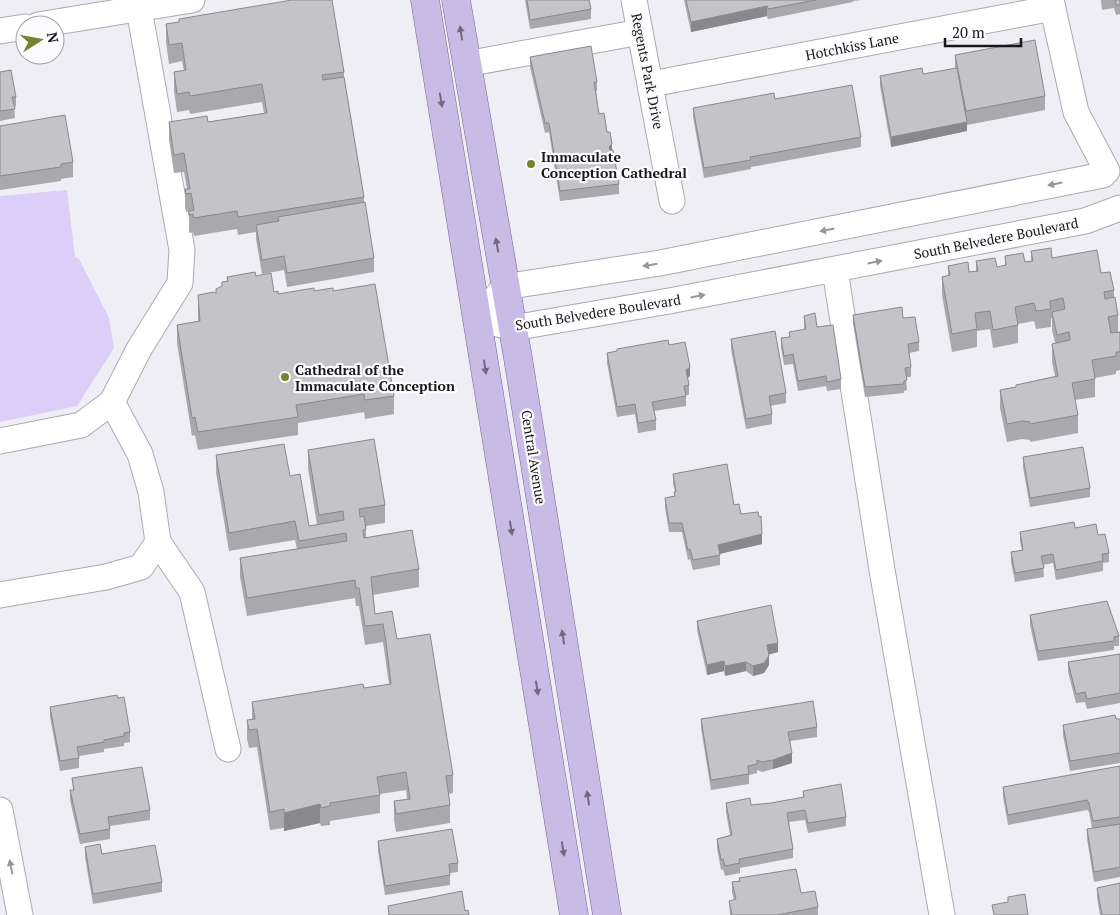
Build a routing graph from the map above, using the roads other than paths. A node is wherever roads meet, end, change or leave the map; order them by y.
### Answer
1 (192, 0) edge
2 (424, 0) edge
3 (456, 0) edge
4 (634, 0) edge
5 (1052, 4) edge
6 (139, 8) junction
7 (62, 15) edge
8 (15, 29) edge
9 (0, 31) edge
10 (640, 32) junction
11 (466, 64) junction
12 (651, 84) junction
13 (1110, 170) edge
14 (672, 201) dead end
15 (1120, 208) edge
16 (835, 270) junction
17 (504, 287) junction
18 (478, 319) junction
19 (513, 328) junction
20 (112, 402) junction
21 (0, 441) edge
22 (158, 542) junction
23 (0, 595) edge
24 (228, 749) dead end
25 (0, 810) edge
26 (13, 912) edge
27 (574, 915) edge
28 (607, 915) edge
29 (942, 915) edge

1 - 6 street
2 -> 18 main road
11 -> 3 main road, Central Avenue
4 - 10 street, Regents Park Drive
5 - 12 street, Hotchkiss Lane
5 - 13 street
6 - 7 street
6 - 20 street
8 - 9 street
10 - 11 street
10 - 12 street, Regents Park Drive
17 -> 11 main road, Central Avenue
12 - 14 street, Regents Park Drive
13 - 15 street, South Belvedere Boulevard
13 -> 17 street
16 -> 15 street, South Belvedere Boulevard
19 -> 16 street, South Belvedere Boulevard
16 - 29 street
17 - 18 street
17 - 19 main road, Central Avenue
18 - 19 street, South Belvedere Boulevard
18 -> 27 main road
28 -> 19 main road, Central Avenue
20 - 21 street
20 - 22 street
22 - 23 street
22 - 24 street
26 -> 25 street

